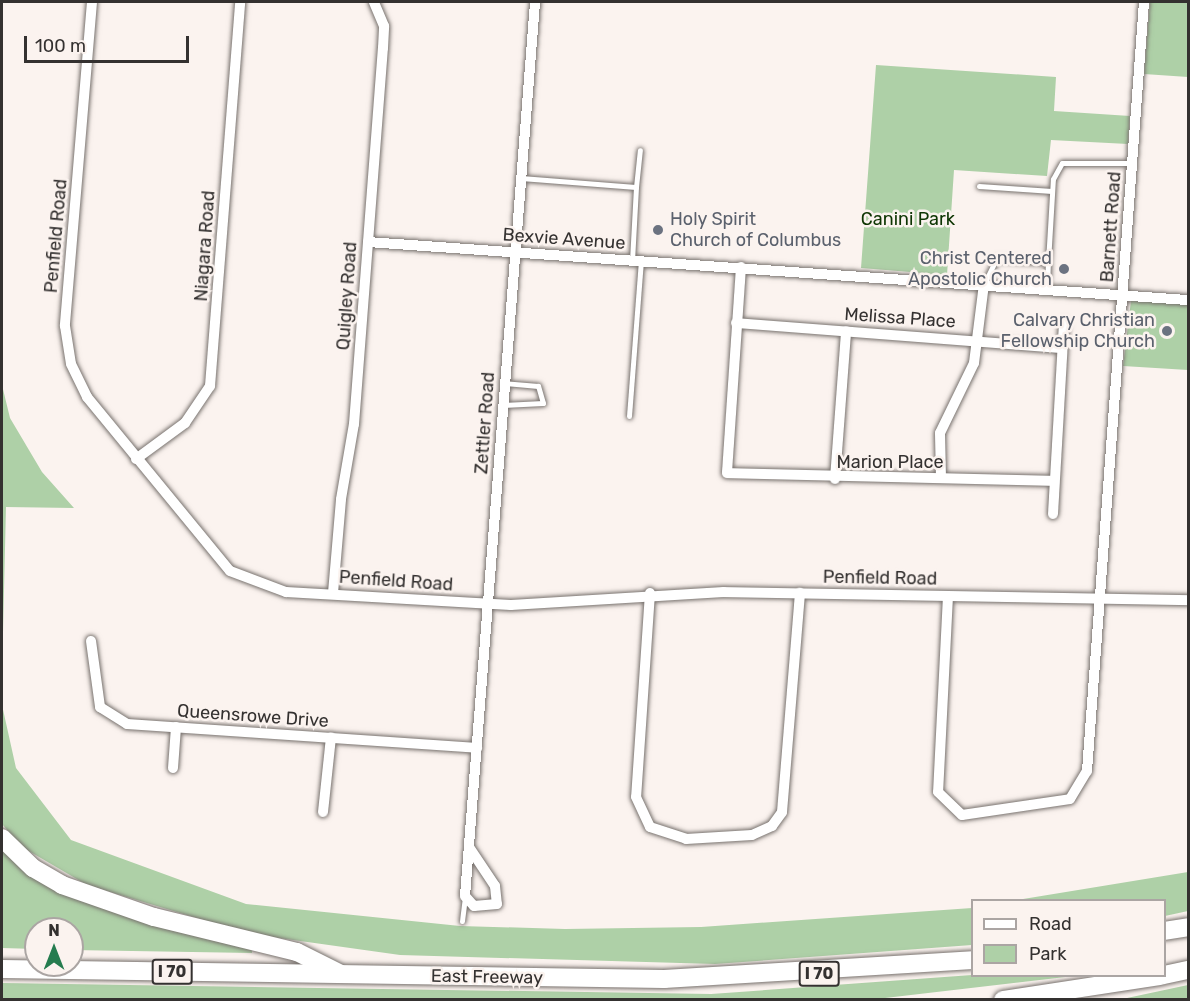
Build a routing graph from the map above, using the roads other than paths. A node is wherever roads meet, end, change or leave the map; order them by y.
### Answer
1 (92, 2) edge
2 (240, 2) edge
3 (375, 2) edge
4 (535, 2) edge
5 (1144, 2) edge
6 (640, 150) dead end
7 (1132, 163) junction
8 (522, 178) junction
9 (979, 186) dead end
10 (636, 187) junction
11 (1052, 190) junction
12 (368, 242) junction
13 (515, 252) junction
14 (637, 260) junction
15 (1048, 262) junction
16 (741, 267) junction
17 (984, 284) junction
18 (1047, 289) junction
19 (1123, 294) junction
20 (1188, 300) edge
21 (736, 323) junction
22 (1064, 324) dead end
23 (846, 331) junction
24 (980, 340) junction
25 (1062, 348) junction
26 (505, 383) junction
27 (503, 405) junction
28 (629, 416) dead end
29 (136, 459) junction
30 (941, 478) junction
31 (835, 479) junction
32 (1054, 481) junction
33 (1053, 514) dead end
34 (333, 593) junction
35 (651, 593) junction
36 (800, 593) junction
37 (948, 596) junction
38 (1100, 599) junction
39 (1188, 600) edge
40 (488, 603) junction
41 (91, 641) dead end
42 (176, 727) junction
43 (331, 737) junction
44 (477, 748) junction
45 (173, 768) dead end
46 (323, 812) dead end
47 (2, 838) edge
48 (469, 847) junction
49 (465, 896) junction
50 (462, 921) dead end
51 (1188, 927) edge
52 (1166, 932) edge
53 (971, 960) edge
54 (2, 969) edge
55 (1188, 970) edge
56 (1166, 975) edge
57 (343, 976) junction
58 (1147, 977) edge
59 (1003, 999) edge

1 - 29 street, Penfield Road
2 - 29 street, Niagara Road
3 - 12 street, Quigley Road
4 - 8 street, Zettler Road
5 - 7 street, Barnett Road
6 - 10 lane
7 - 11 lane
7 - 19 street, Barnett Road
8 - 10 lane
8 - 13 street, Zettler Road
9 - 11 lane
10 - 14 lane
11 - 15 lane
12 - 13 street, Bexvie Avenue
12 - 34 street, Quigley Road
13 - 14 street, Bexvie Avenue
13 - 26 street, Zettler Road
14 - 16 street, Bexvie Avenue
14 - 28 lane
15 - 17 lane
15 - 18 lane
16 - 17 street, Bexvie Avenue
16 - 21 street
17 - 18 street, Bexvie Avenue
17 - 24 street
18 - 19 street, Bexvie Avenue
19 - 20 street, Bexvie Avenue
19 - 38 street, Barnett Road
21 - 23 street, Melissa Place
21 - 31 street, Marion Place
22 - 25 street
23 - 24 street, Melissa Place
23 - 31 street
24 - 25 street, Melissa Place
24 - 30 street
25 - 32 street
26 - 27 street, Zettler Road
26 - 27 lane
27 - 40 street, Zettler Road
29 - 34 street, Penfield Road
30 - 31 street, Marion Place
30 - 32 street, Marion Place
32 - 33 street
34 - 40 street, Penfield Road
35 - 36 street, Penfield Road
35 - 36 street
35 - 40 street, Penfield Road
36 - 37 street, Penfield Road
37 - 38 street, Penfield Road
37 - 38 street, Barnett Road
38 - 39 street, Penfield Road
40 - 44 street, Zettler Road
41 - 42 street, Queensrowe Drive
42 - 43 street, Queensrowe Drive
42 - 45 street
43 - 44 street, Queensrowe Drive
43 - 46 street
44 - 48 street, Zettler Road
47 - 57 highway
48 - 49 street, Zettler Road
48 - 49 street
49 - 50 lane
51 - 52 highway
53 - 57 highway, East Freeway / I 70
54 - 57 highway, East Freeway / I 70
55 - 56 highway
58 - 59 highway

